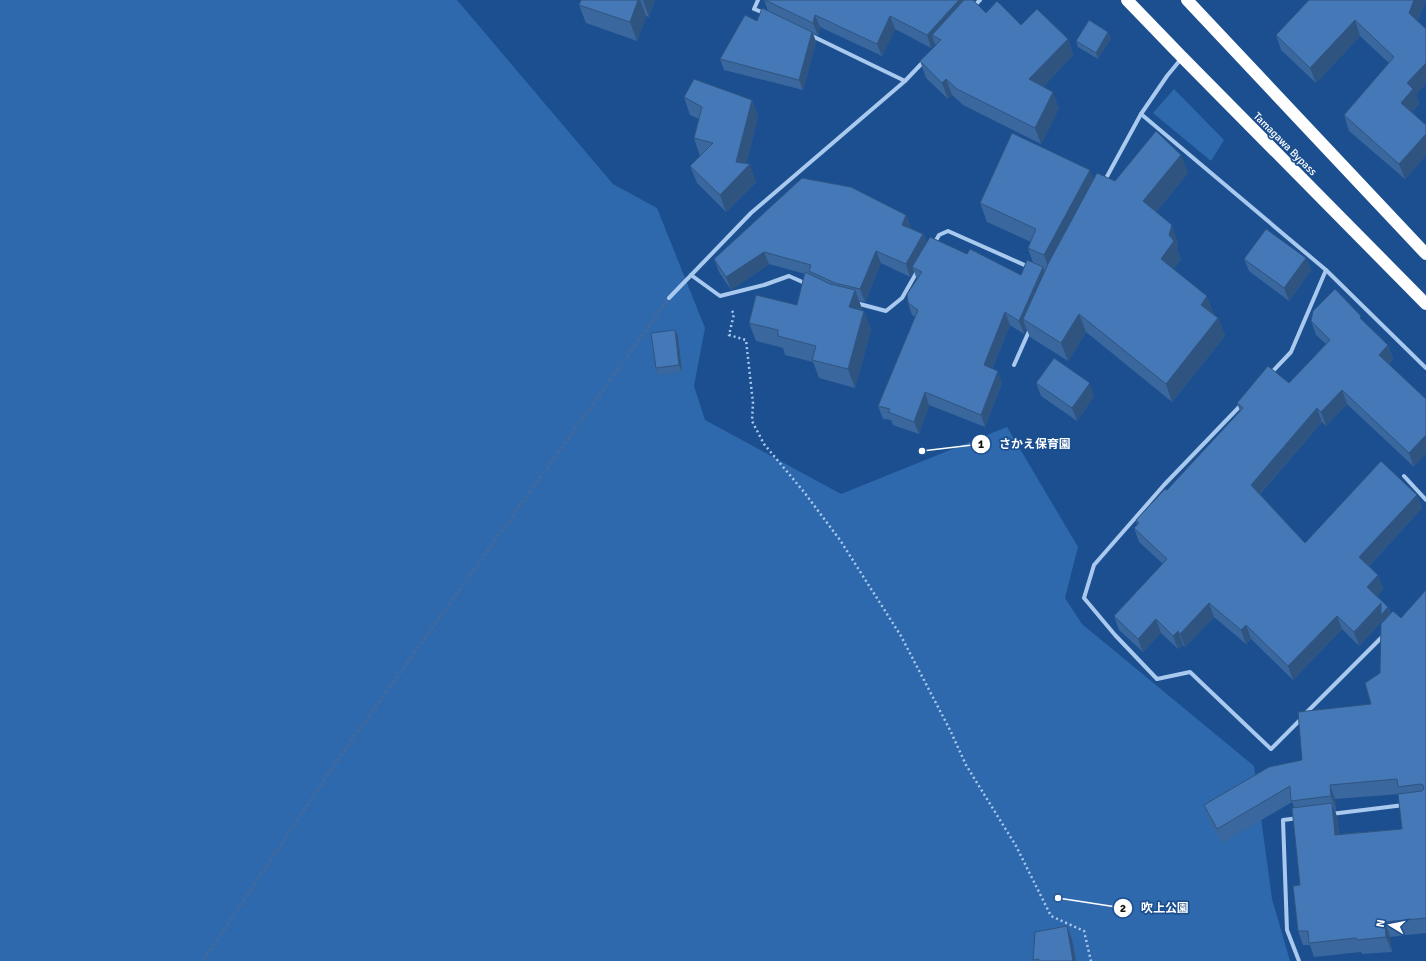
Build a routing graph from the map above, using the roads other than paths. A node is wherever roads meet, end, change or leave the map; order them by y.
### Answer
1 (758, 0) edge
2 (980, 0) edge
3 (1127, 0) edge
4 (1187, 0) edge
5 (969, 12) edge
6 (769, 16) edge
7 (805, 33) edge
8 (1182, 57) junction
9 (926, 58) edge
10 (905, 81) junction
11 (1141, 114) junction
12 (1100, 189) edge
13 (931, 248) edge
14 (1426, 254) edge
15 (920, 267) edge
16 (1031, 268) edge
17 (1326, 270) junction
18 (691, 275) junction
19 (810, 286) edge
20 (669, 298) tunnel mouth
21 (852, 302) edge
22 (1426, 304) edge
23 (1033, 322) edge
24 (1014, 365) dead end
25 (1426, 368) edge
26 (1265, 380) edge
27 (1244, 402) edge
28 (1404, 476) dead end
29 (1426, 500) edge
30 (1387, 632) edge
31 (1411, 804) edge
32 (1328, 814) edge
33 (1305, 817) edge
34 (1299, 961) edge

1 - 6 street
2 - 5 street
3 - 8 highway, Tamagawa Bypass
4 - 14 highway
7 - 10 street
8 - 11 street
8 - 22 highway, Tamagawa Bypass
9 - 10 street
10 - 18 street
11 - 12 street
11 - 17 street
13 - 16 street
15 - 21 street
17 - 25 street
17 - 26 street
18 - 19 street
18 - 20 street
23 - 24 street
27 - 30 street
28 - 29 street
31 - 32 street
33 - 34 street

